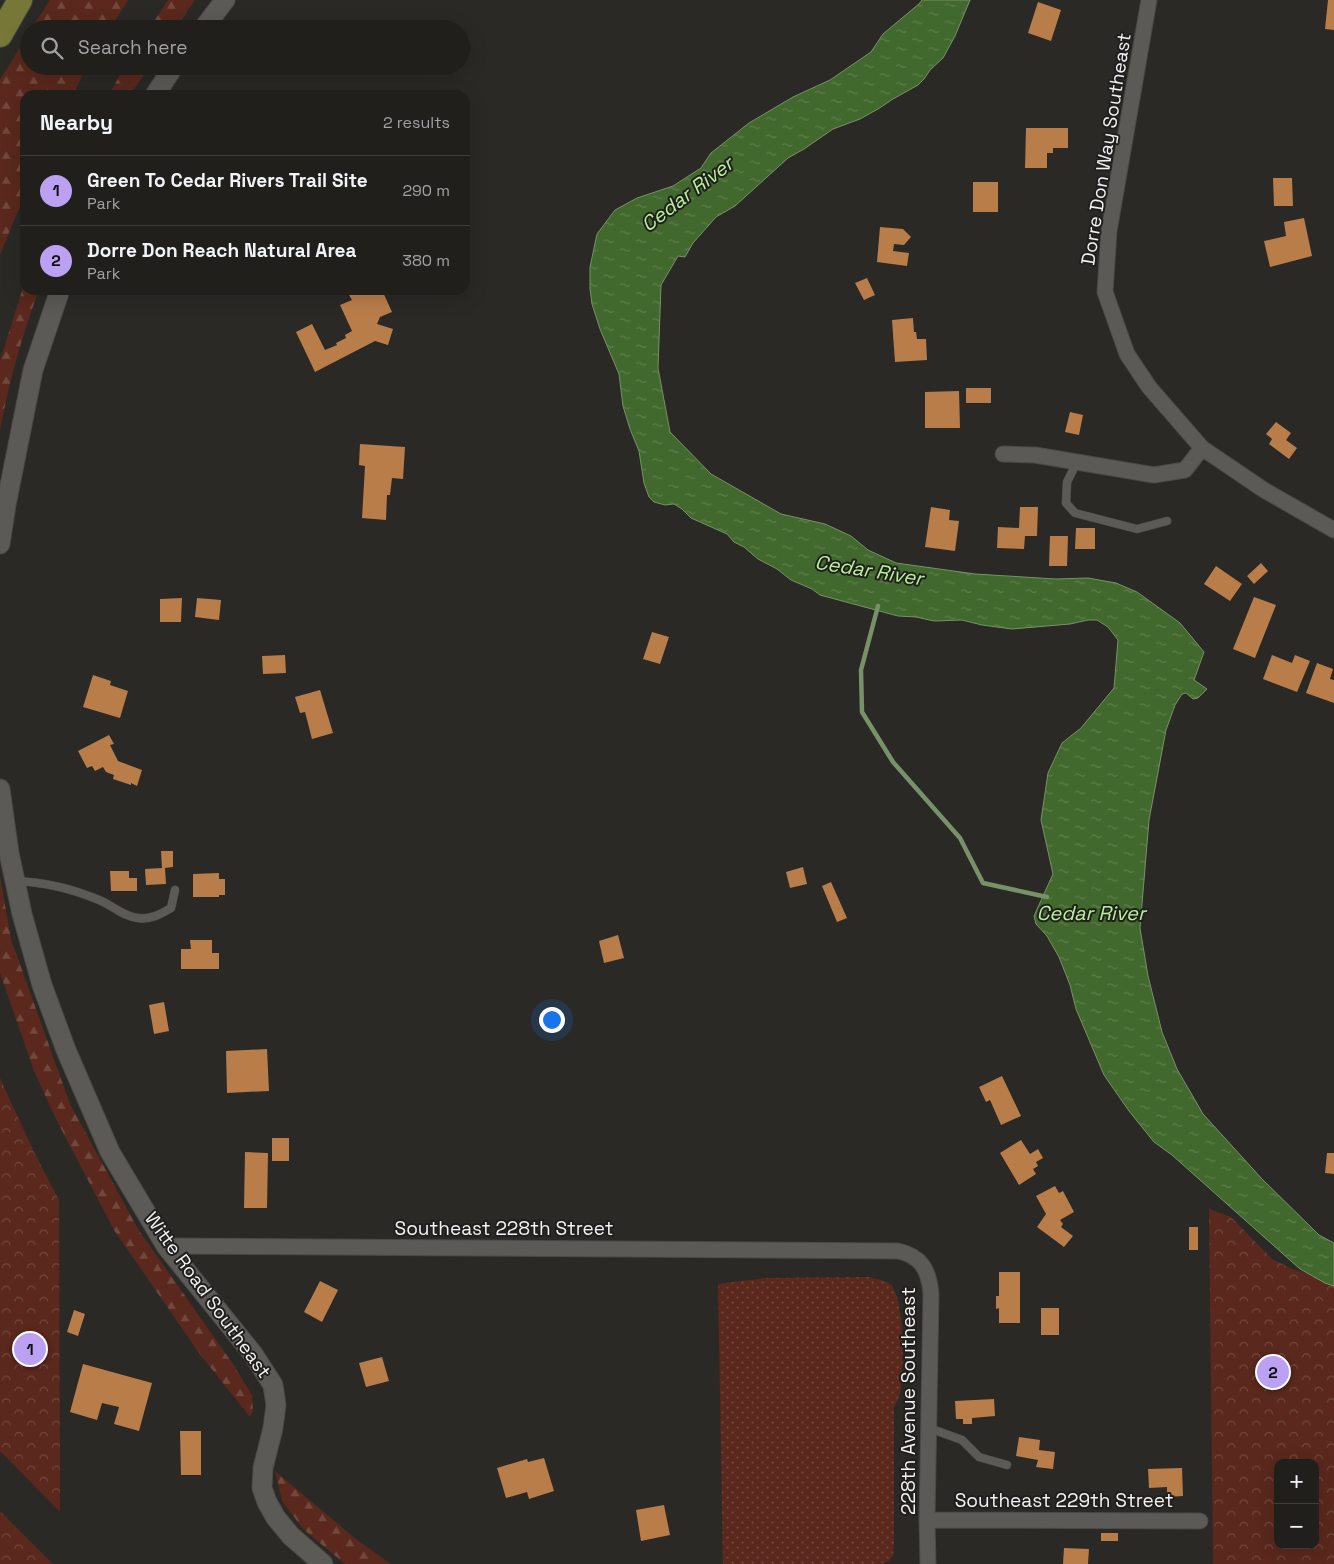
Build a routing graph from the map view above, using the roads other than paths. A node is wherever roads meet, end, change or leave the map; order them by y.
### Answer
1 (20, 0) edge
2 (225, 0) edge
3 (1149, 0) edge
4 (210, 20) edge
5 (0, 35) edge
6 (168, 75) edge
7 (158, 90) edge
8 (58, 295) edge
9 (1202, 448) junction
10 (1003, 454) dead end
11 (1077, 462) junction
12 (1167, 521) dead end
13 (1334, 530) edge
14 (0, 544) edge
15 (0, 789) edge
16 (15, 881) junction
17 (175, 890) dead end
18 (166, 1246) junction
19 (841, 1251) joint
20 (930, 1428) junction
21 (1007, 1465) dead end
22 (927, 1520) junction
23 (1200, 1521) dead end
24 (323, 1564) edge
25 (928, 1564) edge

1 - 5 main road
2 - 4 street
3 - 9 street, Dorre Don Way Southeast
6 - 7 street
8 - 14 street
9 - 11 street
9 - 13 street, Dorre Don Way Southeast
10 - 11 street
11 - 12 lane
15 - 16 street, Witte Road Southeast
16 - 17 lane
16 - 18 street, Witte Road Southeast
18 - 19 street, Southeast 228th Street
18 - 24 street, Witte Road Southeast
19 - 20 street, 228th Avenue Southeast
20 - 21 lane
20 - 22 street, 228th Avenue Southeast
22 - 23 street, Southeast 229th Street
22 - 25 street, 228th Avenue Southeast

